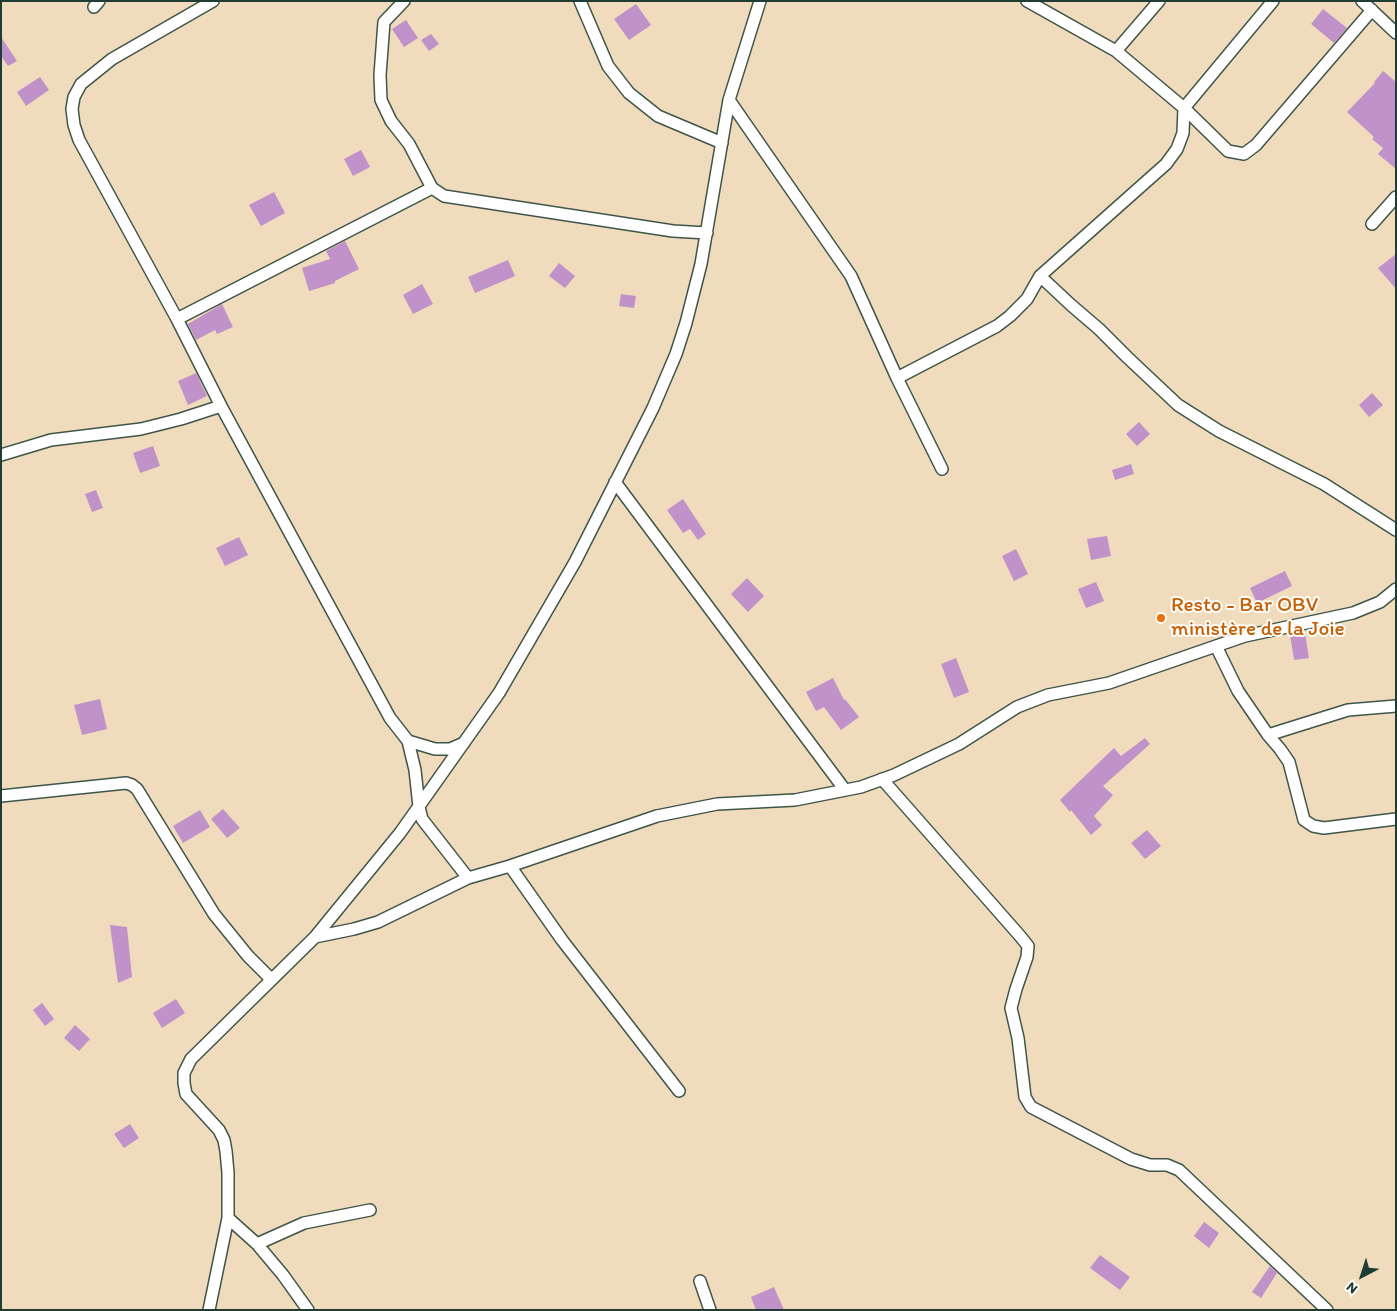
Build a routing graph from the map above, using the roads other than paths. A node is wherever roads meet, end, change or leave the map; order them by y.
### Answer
1 (213, 1) edge
2 (404, 1) edge
3 (580, 1) edge
4 (760, 1) edge
5 (1027, 1) edge
6 (1159, 1) edge
7 (1273, 1) edge
8 (1362, 1) edge
9 (1372, 10) junction
10 (1396, 33) edge
11 (1116, 51) junction
12 (730, 100) junction
13 (1184, 108) junction
14 (722, 143) junction
15 (432, 188) junction
16 (1396, 197) edge
17 (1372, 224) dead end
18 (707, 233) junction
19 (1040, 276) junction
20 (177, 320) junction
21 (897, 378) junction
22 (221, 406) junction
23 (1, 455) edge
24 (942, 469) dead end
25 (615, 482) junction
26 (1396, 530) edge
27 (1396, 589) edge
28 (1216, 646) junction
29 (1396, 706) edge
30 (1268, 735) junction
31 (408, 742) junction
32 (465, 743) junction
33 (882, 779) junction
34 (845, 790) junction
35 (1, 796) edge
36 (419, 807) junction
37 (1396, 820) edge
38 (510, 866) junction
39 (468, 878) junction
40 (315, 936) junction
41 (272, 979) junction
42 (679, 1091) dead end
43 (370, 1210) dead end
44 (228, 1218) junction
45 (257, 1244) junction
46 (700, 1281) dead end
47 (209, 1310) edge
48 (308, 1310) edge
49 (710, 1310) edge
50 (1327, 1310) edge

1 - 20 street
2 - 15 street
3 - 14 street
4 - 12 street
5 - 11 street
6 - 11 street
7 - 13 street
8 - 9 street
9 - 10 street
9 - 13 street
11 - 13 street
12 - 14 street
12 - 21 street
13 - 19 street
14 - 18 street
15 - 18 street
15 - 20 street
16 - 17 street
18 - 25 street
19 - 21 street
19 - 26 street
20 - 22 street
21 - 24 street
22 - 23 street
22 - 31 street
25 - 32 street
25 - 34 street
27 - 28 street
28 - 30 street
28 - 33 street
29 - 30 street
30 - 37 street
31 - 32 street
31 - 36 street
32 - 36 street
33 - 34 street
33 - 50 street
34 - 38 street
35 - 41 street
36 - 39 street
36 - 40 street
38 - 39 street
38 - 42 street
39 - 40 street
40 - 41 street
41 - 44 street
43 - 45 street
44 - 45 street
44 - 47 street
45 - 48 street
46 - 49 street

